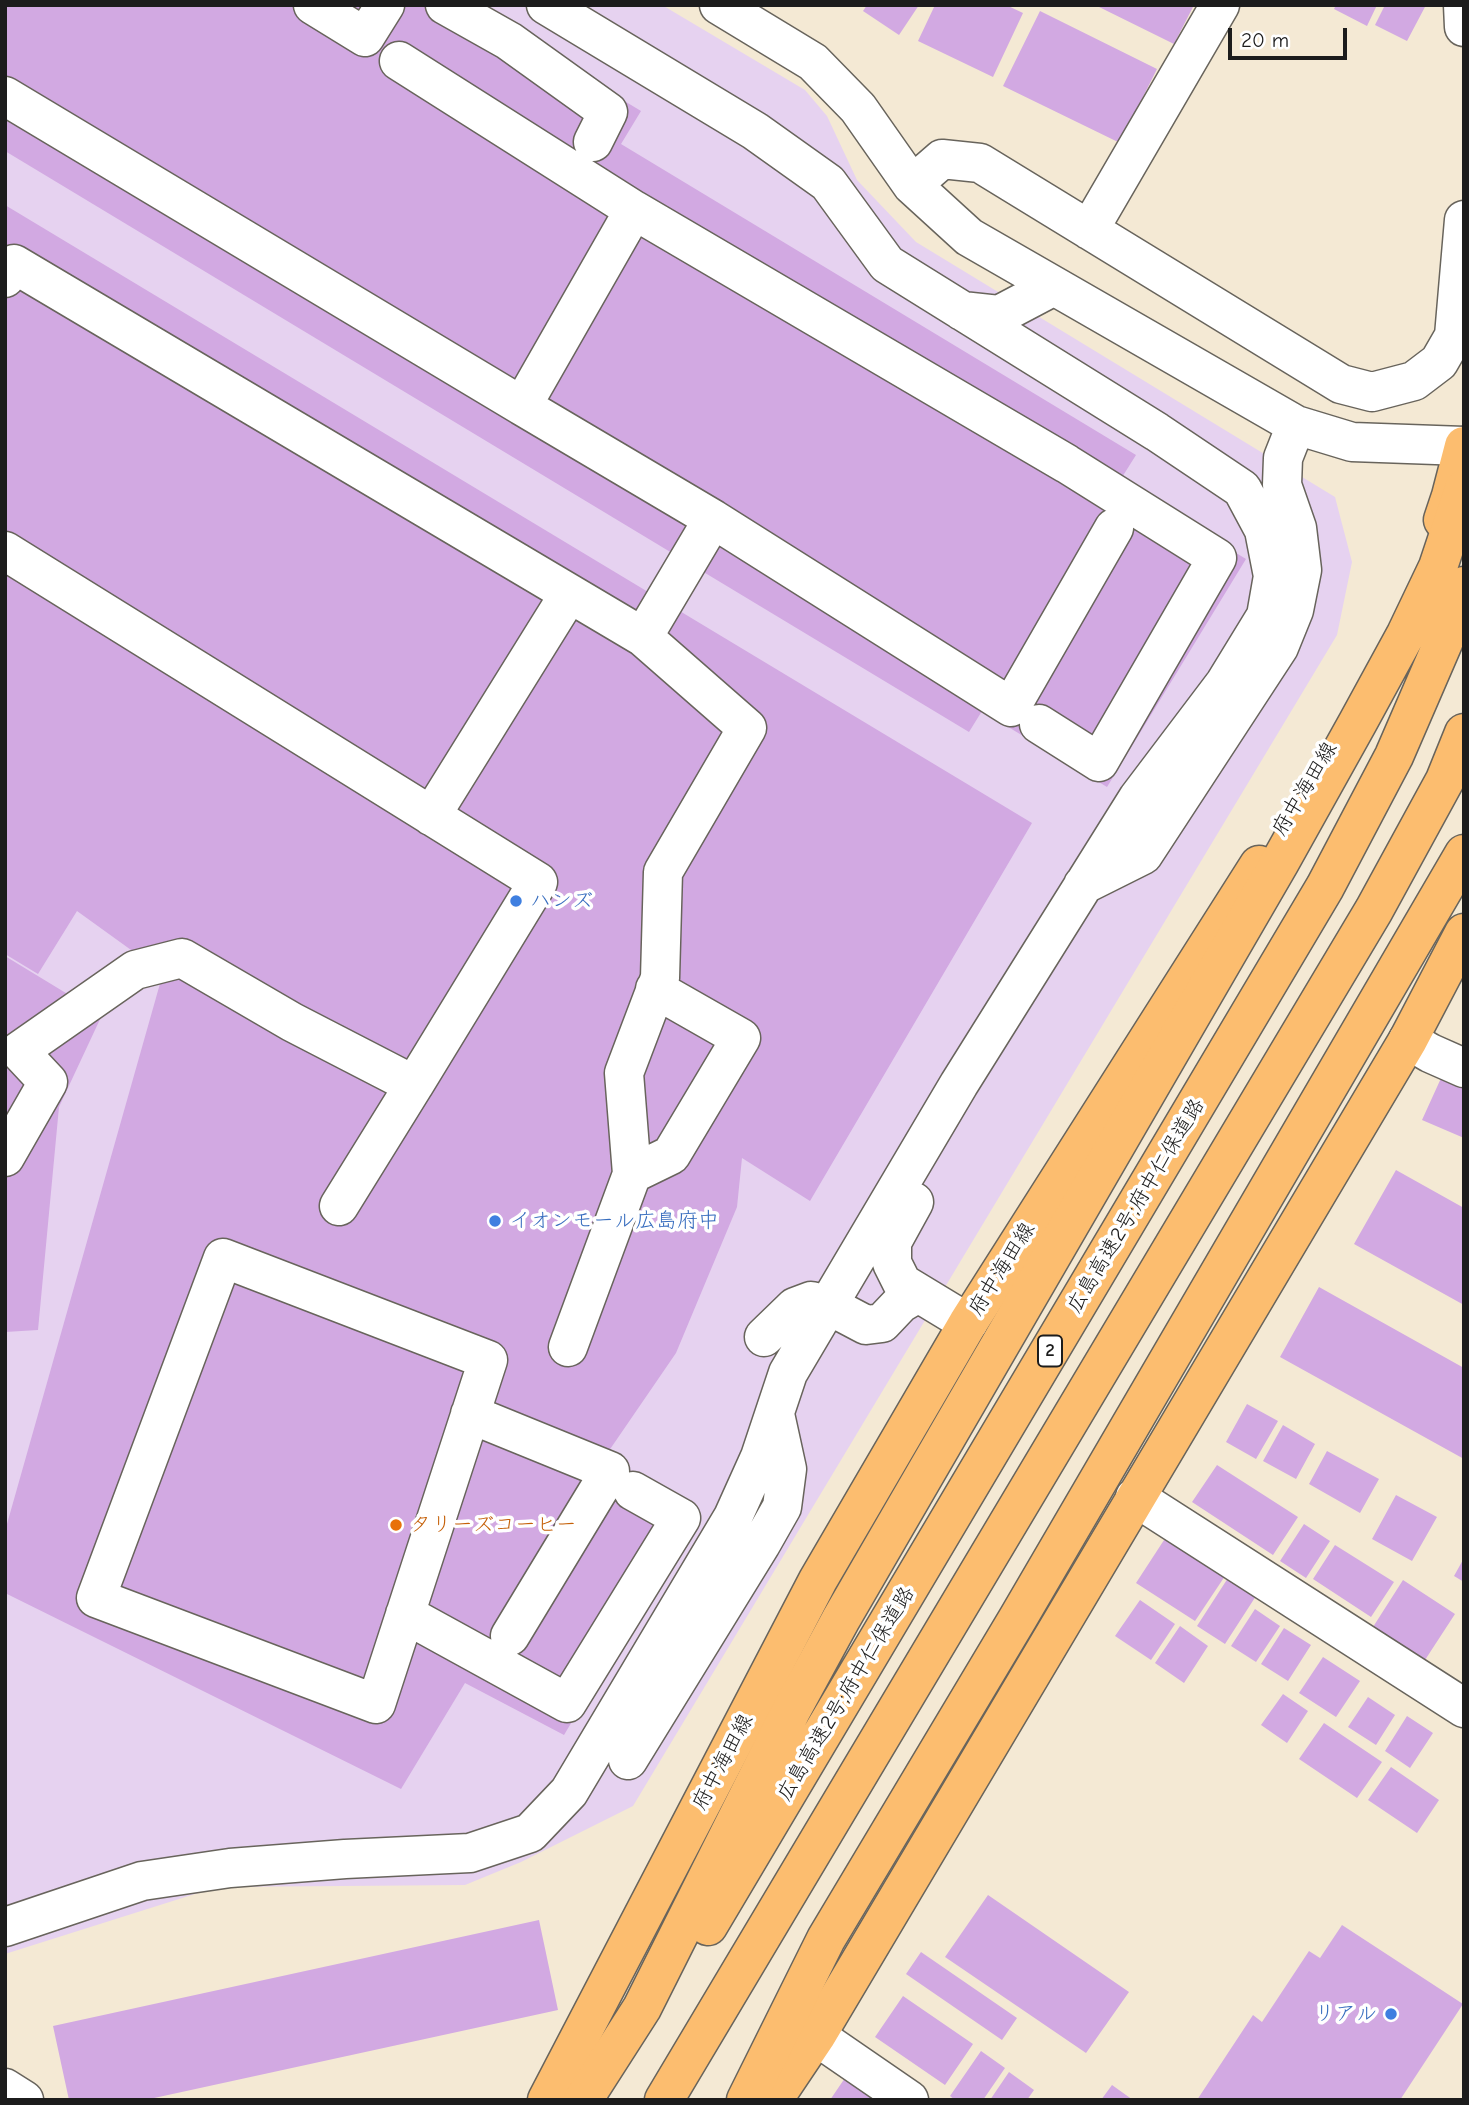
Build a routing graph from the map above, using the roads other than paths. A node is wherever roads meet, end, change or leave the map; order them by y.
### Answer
1 (313, 5) edge
2 (385, 5) edge
3 (445, 5) edge
4 (546, 5) edge
5 (719, 5) edge
6 (1220, 5) edge
7 (1463, 5) edge
8 (1464, 27) edge
9 (399, 61) dead end
10 (5, 96) edge
11 (593, 142) dead end
12 (912, 185) junction
13 (634, 209) junction
14 (1464, 220) edge
15 (1090, 230) junction
16 (5, 278) edge
17 (1054, 286) junction
18 (962, 310) junction
19 (522, 405) junction
20 (1296, 425) junction
21 (1464, 446) edge
22 (1464, 489) edge
23 (713, 519) junction
24 (1114, 528) dead end
25 (5, 551) edge
26 (1464, 586) edge
27 (569, 594) junction
28 (643, 637) junction
29 (1039, 724) dead end
30 (1464, 733) edge
31 (431, 816) junction
32 (1464, 853) edge
33 (1083, 885) junction
34 (1464, 933) edge
35 (655, 989) junction
36 (1408, 1040) junction
37 (12, 1048) edge
38 (1464, 1068) edge
39 (414, 1085) junction
40 (936, 1123) junction
41 (5, 1157) edge
42 (632, 1174) junction
43 (339, 1206) dead end
44 (918, 1293) junction
45 (828, 1305) junction
46 (968, 1323) junction
47 (764, 1337) dead end
48 (568, 1347) dead end
49 (774, 1412) junction
50 (470, 1414) junction
51 (633, 1491) dead end
52 (1135, 1497) junction
53 (405, 1614) junction
54 (510, 1636) dead end
55 (1464, 1708) edge
56 (628, 1760) dead end
57 (5, 1927) edge
58 (816, 2036) junction
59 (5, 2088) edge
60 (24, 2100) edge
61 (547, 2100) edge
62 (583, 2100) edge
63 (606, 2100) edge
64 (664, 2100) edge
65 (747, 2100) edge
66 (773, 2100) edge
67 (909, 2100) edge

1 - 2 street
3 - 11 street
4 - 18 street
5 - 12 street
6 - 15 street
7 - 8 street
9 - 13 street
10 - 19 street
12 - 15 street
12 - 17 street
13 - 19 street
13 - 29 street
14 - 15 street
16 - 27 street
17 - 18 street
17 - 20 street
18 - 33 street
19 - 23 street
20 - 21 street
20 - 33 street
21 - 46 main road, 府中海田線
22 - 62 main road
23 - 24 street
23 - 28 street
25 - 31 street
26 - 63 main road, 広島高速2号;府中仁保道路 / 2
27 - 28 street
27 - 31 street
28 - 35 street
30 - 64 main road
31 - 39 street
32 - 65 main road
33 - 40 street
34 - 36 main road
35 - 42 street
35 - 42 street
36 - 38 street
36 - 52 main road
37 - 39 street
37 - 41 street
39 - 43 street
40 - 44 street
40 - 45 street
42 - 48 street
44 - 45 street
44 - 46 street
45 - 47 street
45 - 49 street
46 - 61 main road, 府中海田線
49 - 56 street
49 - 57 street
50 - 53 street
50 - 53 street
50 - 54 street
51 - 53 street
52 - 55 street
52 - 58 main road
58 - 66 main road
58 - 67 street
59 - 60 street

